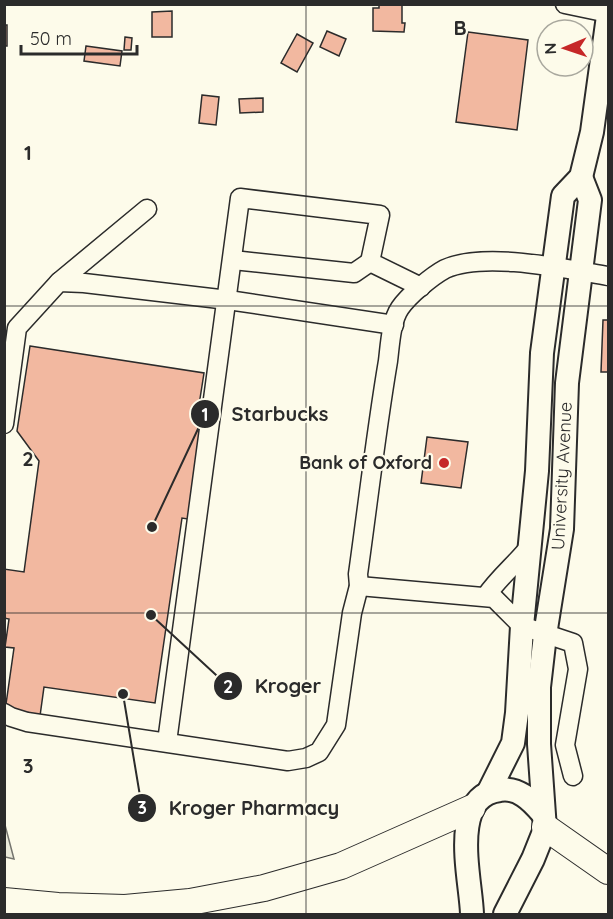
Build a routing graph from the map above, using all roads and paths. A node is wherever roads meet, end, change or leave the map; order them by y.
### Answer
1 (566, 4) edge
2 (609, 15) edge
3 (581, 177) junction
4 (147, 209) dead end
5 (233, 260) junction
6 (370, 262) junction
7 (554, 267) junction
8 (579, 272) junction
9 (609, 276) edge
10 (59, 282) junction
11 (420, 287) junction
12 (228, 300) junction
13 (394, 325) junction
14 (4, 424) edge
15 (531, 545) junction
16 (359, 586) junction
17 (486, 596) junction
18 (522, 626) junction
19 (544, 635) junction
20 (4, 712) edge
21 (167, 742) junction
22 (573, 776) dead end
23 (481, 800) junction
24 (543, 820) junction
25 (609, 871) edge
26 (4, 901) edge
27 (472, 915) edge
28 (505, 915) edge

1 - 2 street
2 - 3 main road, University Avenue
3 - 7 main road, University Avenue
3 - 8 main road, University Avenue
4 - 10 street
5 - 6 street
5 - 6 street
5 - 12 street
6 - 11 street
7 - 8 street
7 - 11 street
7 - 15 main road, University Avenue
8 - 9 street
8 - 19 main road, University Avenue
10 - 12 street
10 - 14 street
11 - 13 street
12 - 13 street
12 - 21 street
13 - 16 street
15 - 17 street
15 - 18 main road, University Avenue
16 - 17 street
16 - 21 street
17 - 18 street
18 - 19 street
18 - 23 main road, University Avenue
19 - 22 street
19 - 24 main road, University Avenue
20 - 21 street
23 - 24 main road
23 - 26 highway
23 - 27 main road, University Avenue
24 - 25 highway
24 - 28 main road, University Avenue

